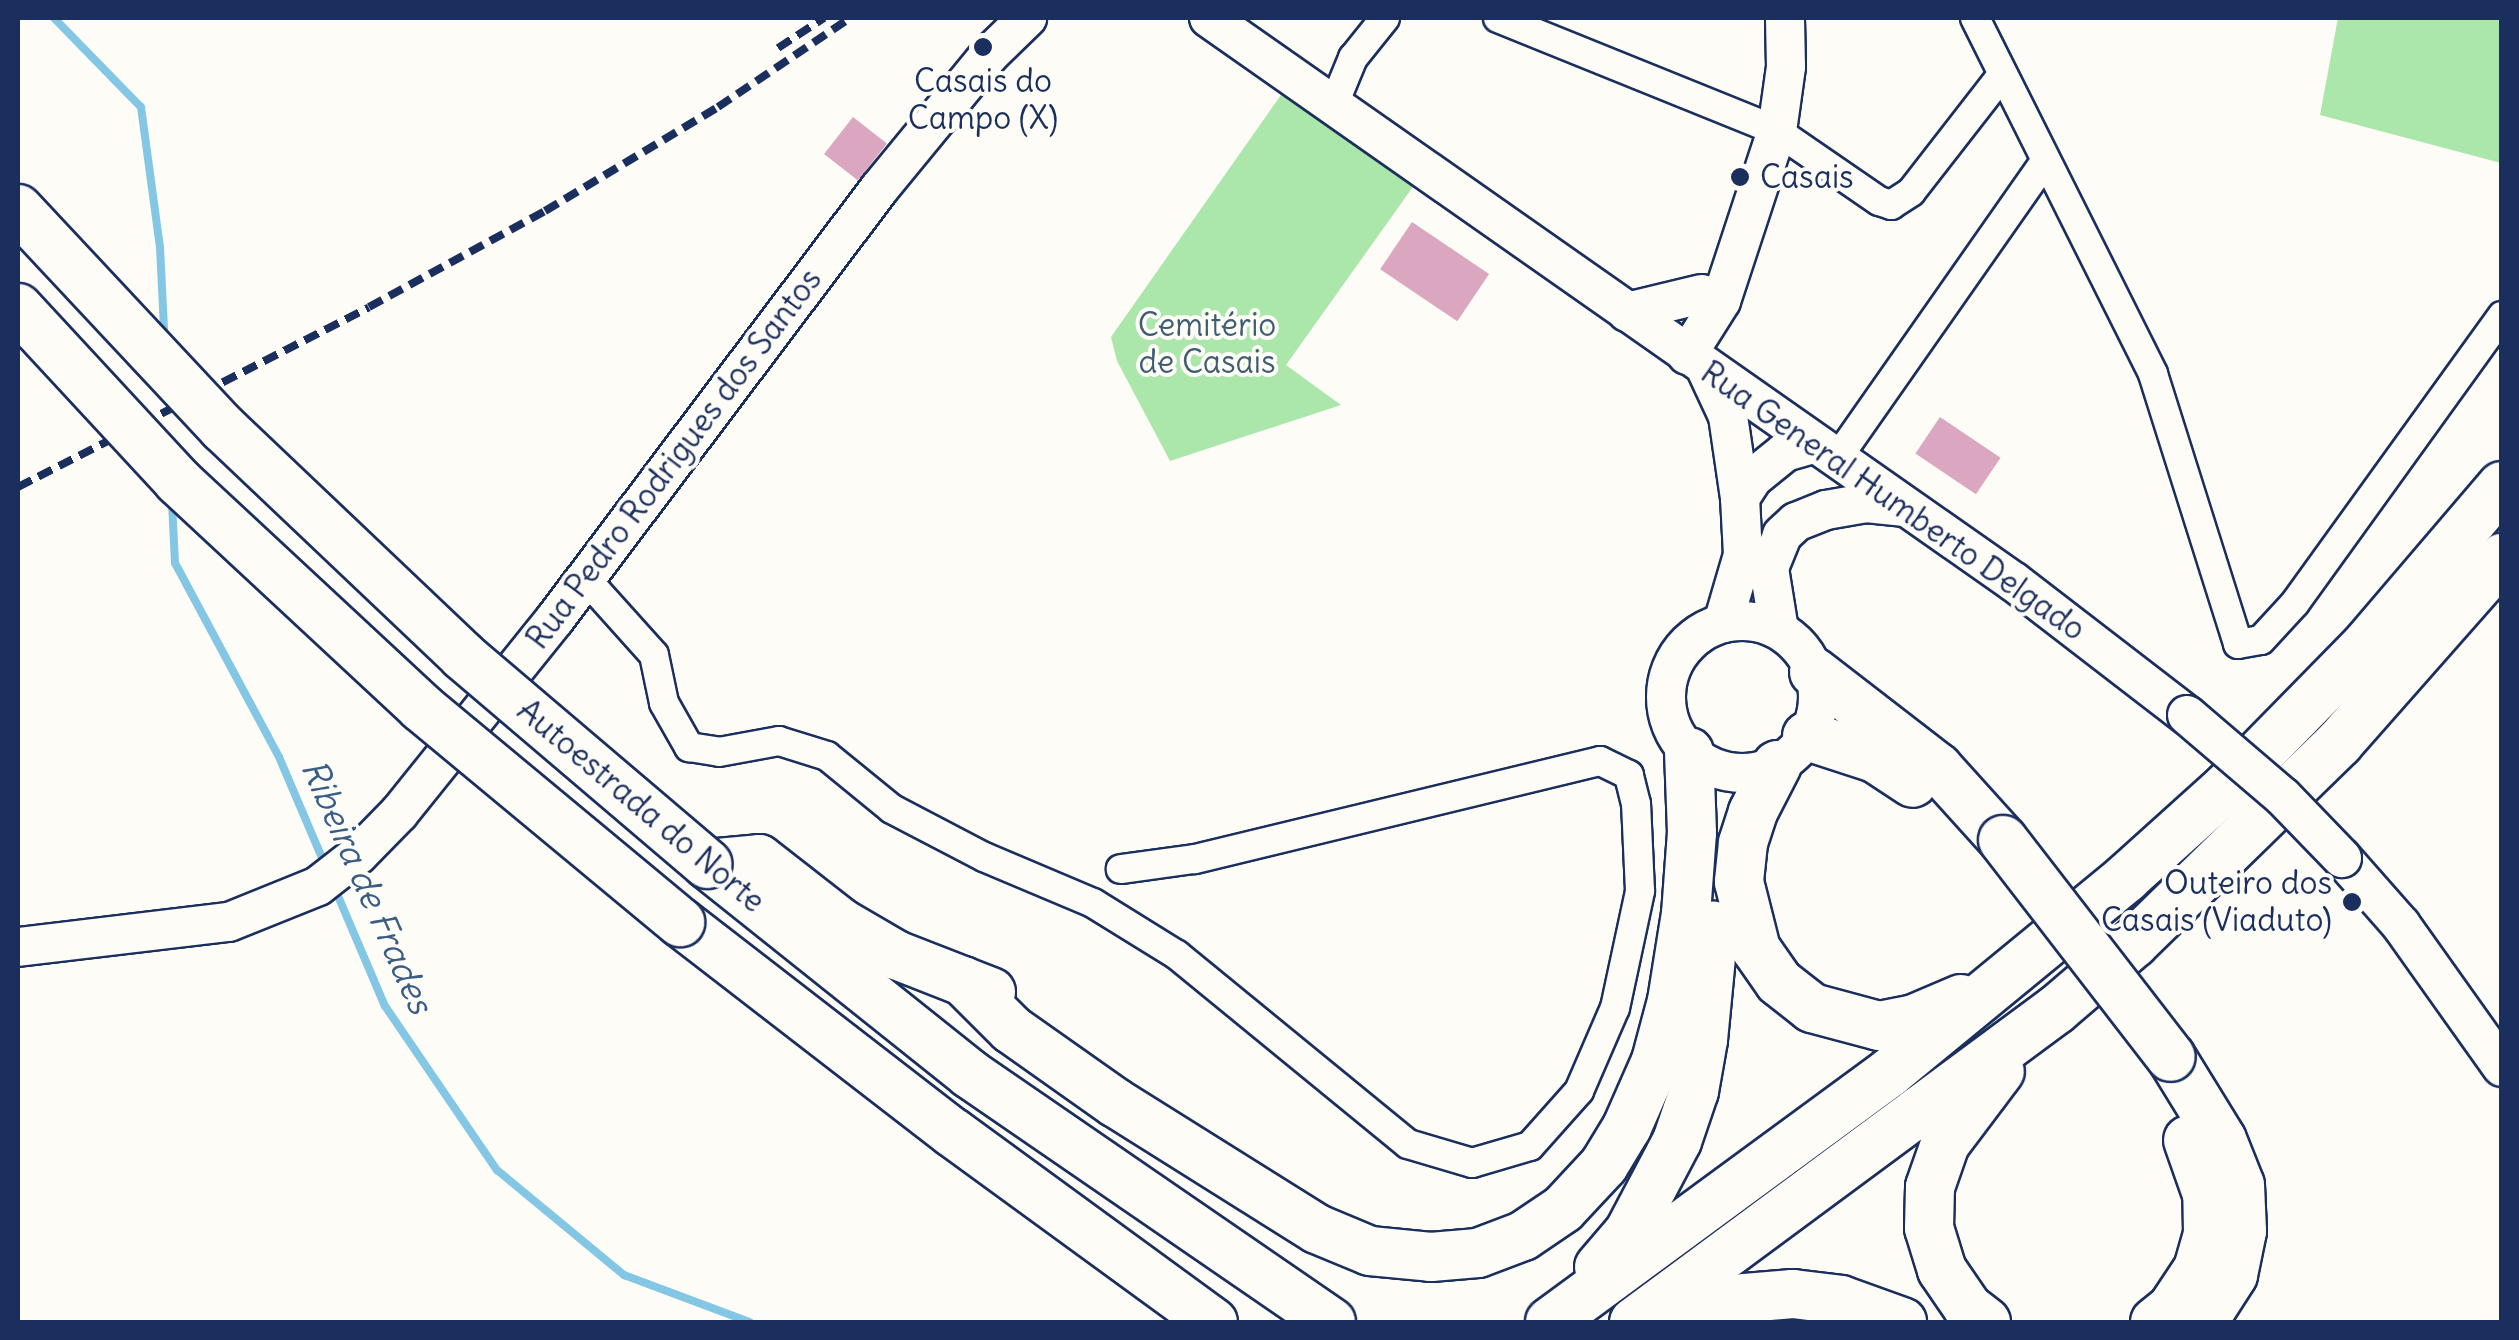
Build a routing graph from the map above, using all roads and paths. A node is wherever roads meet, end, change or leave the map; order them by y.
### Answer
1 (1027, 18) edge
2 (1209, 18) edge
3 (1385, 18) edge
4 (1498, 18) edge
5 (1785, 18) edge
6 (1974, 18) edge
7 (2002, 74) junction
8 (1334, 104) junction
9 (1779, 120) junction
10 (2045, 161) junction
11 (18, 209) edge
12 (1712, 297) junction
13 (18, 308) edge
14 (1627, 312) junction
15 (2502, 316) edge
16 (1700, 364) junction
17 (1825, 452) junction
18 (2502, 486) edge
19 (1740, 498) junction
20 (1902, 506) junction
21 (1796, 522) junction
22 (2502, 558) edge
23 (585, 578) junction
24 (1723, 623) junction
25 (1779, 630) junction
26 (1814, 672) junction
27 (1792, 751) junction
28 (1697, 758) junction
29 (1994, 849) junction
30 (707, 864) junction
31 (1121, 869) dead end
32 (18, 947) edge
33 (2022, 966) junction
34 (2056, 1009) junction
35 (2159, 1066) junction
36 (2502, 1067) edge
37 (1213, 1322) edge
38 (1332, 1322) edge
39 (1548, 1322) edge
40 (1634, 1322) edge
41 (1664, 1322) edge
42 (1902, 1322) edge
43 (1986, 1322) edge
44 (2154, 1322) edge
45 (2203, 1322) edge

1 - 23 street, Rua Pedro Rodrigues dos Santos
2 - 8 street, Rua General Humberto Delgado
3 - 8 street
4 - 9 street
5 - 9 street
6 - 7 street
7 - 9 street
7 - 10 street
8 - 14 street, Rua General Humberto Delgado
9 - 12 street
10 - 15 street
10 - 17 street
11 - 30 highway, Autoestrada do Norte, bridge
12 - 14 street
12 - 16 street
12 - 16 street
13 - 37 highway, Autoestrada do Norte, bridge
14 - 16 street, Rua General Humberto Delgado
16 - 17 street, Rua General Humberto Delgado
16 - 19 street
17 - 19 street
17 - 20 street, Rua General Humberto Delgado
17 - 21 street
18 - 33 highway
19 - 24 street
20 - 21 street
20 - 36 street, Rua General Humberto Delgado, bridge
21 - 25 street
22 - 34 highway
23 - 31 street
23 - 32 street, Rua Pedro Rodrigues dos Santos
24 - 25 street
24 - 28 street
25 - 26 street
26 - 27 street
26 - 29 highway
27 - 28 street
27 - 29 highway
27 - 33 highway
28 - 30 highway
28 - 39 highway
29 - 35 highway
30 - 38 highway, Autoestrada do Norte
33 - 39 highway
34 - 40 highway
34 - 43 highway
35 - 44 highway
35 - 45 highway
41 - 42 highway

